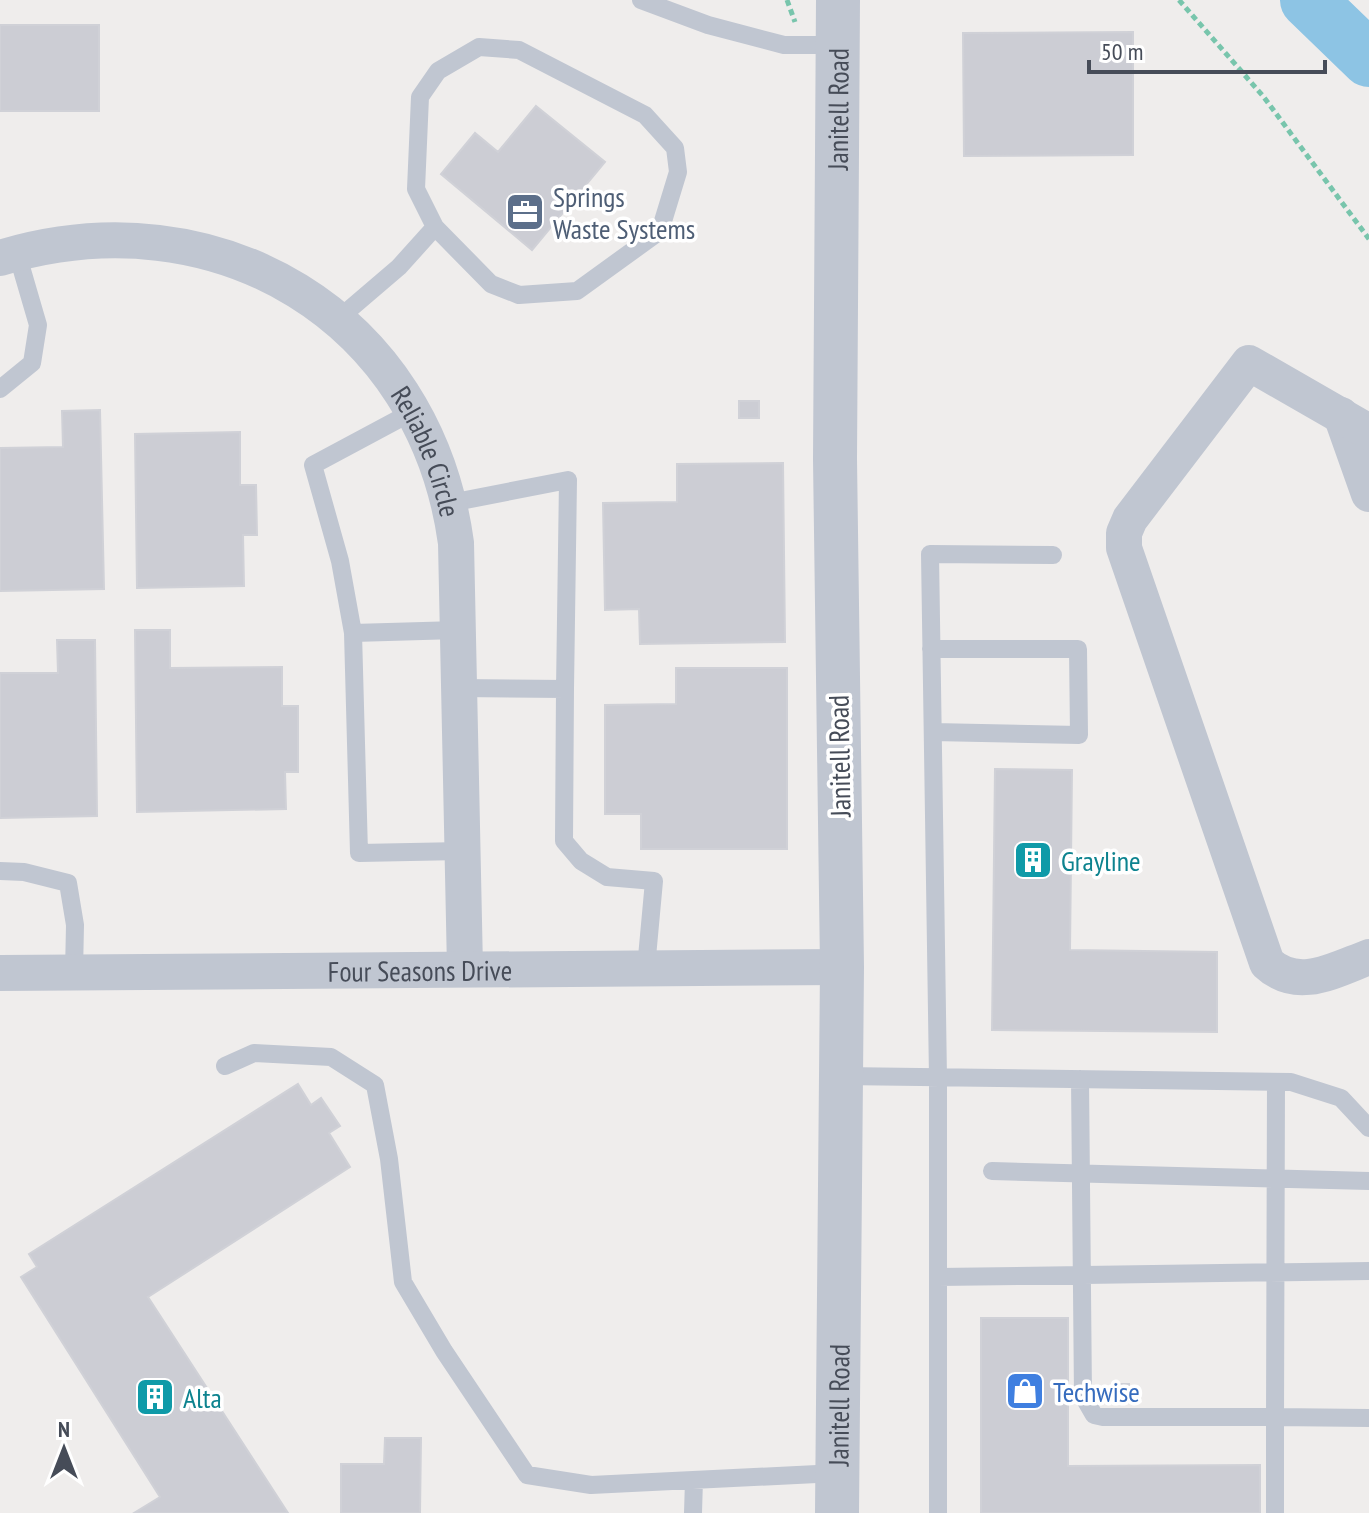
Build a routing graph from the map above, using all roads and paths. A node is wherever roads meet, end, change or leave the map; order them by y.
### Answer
1 (641, 0) edge
2 (838, 0) edge
3 (1179, 0) edge
4 (838, 45) junction
5 (435, 227) junction
6 (1369, 239) edge
7 (8, 256) edge
8 (337, 320) junction
9 (0, 389) edge
10 (412, 412) junction
11 (1355, 424) edge
12 (1369, 494) edge
13 (450, 503) junction
14 (1053, 555) dead end
15 (458, 630) junction
16 (353, 633) junction
17 (931, 649) junction
18 (459, 688) junction
19 (565, 689) junction
20 (933, 732) junction
21 (462, 851) junction
22 (0, 871) edge
23 (1369, 957) edge
24 (842, 967) junction
25 (465, 968) junction
26 (646, 968) junction
27 (74, 972) junction
28 (0, 973) edge
29 (225, 1066) dead end
30 (841, 1076) junction
31 (938, 1078) junction
32 (1080, 1079) junction
33 (1276, 1082) junction
34 (1369, 1128) edge
35 (992, 1171) dead end
36 (1080, 1173) junction
37 (1274, 1178) junction
38 (1369, 1181) edge
39 (1369, 1271) edge
40 (1275, 1272) junction
41 (1082, 1273) junction
42 (938, 1277) junction
43 (1275, 1417) junction
44 (1369, 1418) edge
45 (694, 1480) junction
46 (837, 1493) edge
47 (693, 1513) edge
48 (938, 1513) edge
49 (1275, 1513) edge

1 - 4 lane
2 - 4 street, Janitell Road
3 - 6 path
4 - 24 street, Janitell Road
5 - 5 lane
5 - 8 lane
7 - 8 street, Reliable Circle
7 - 9 lane
8 - 10 street, Reliable Circle
10 - 13 street, Reliable Circle
10 - 16 lane
11 - 12 street
11 - 23 street
13 - 15 street, Reliable Circle
13 - 19 lane
14 - 17 lane
15 - 16 lane
15 - 18 street, Reliable Circle
16 - 21 lane
17 - 20 lane
17 - 20 lane
18 - 19 lane
18 - 21 street, Reliable Circle
19 - 26 lane
20 - 31 lane
21 - 25 street, Reliable Circle
22 - 27 lane
24 - 26 street, Four Seasons Drive
24 - 30 street, Janitell Road
25 - 26 street, Four Seasons Drive
25 - 27 street, Four Seasons Drive
27 - 28 street, Four Seasons Drive
29 - 45 lane
30 - 31 lane
30 - 46 street, Janitell Road
31 - 32 lane
31 - 42 lane
32 - 33 lane
32 - 36 lane
33 - 34 lane
33 - 37 lane
35 - 36 lane
36 - 37 lane
36 - 41 lane
37 - 38 lane
37 - 40 lane
39 - 40 lane
40 - 41 lane
40 - 43 lane
41 - 42 lane
41 - 43 lane
42 - 48 lane
43 - 44 lane
43 - 49 lane
45 - 46 lane
45 - 47 lane

